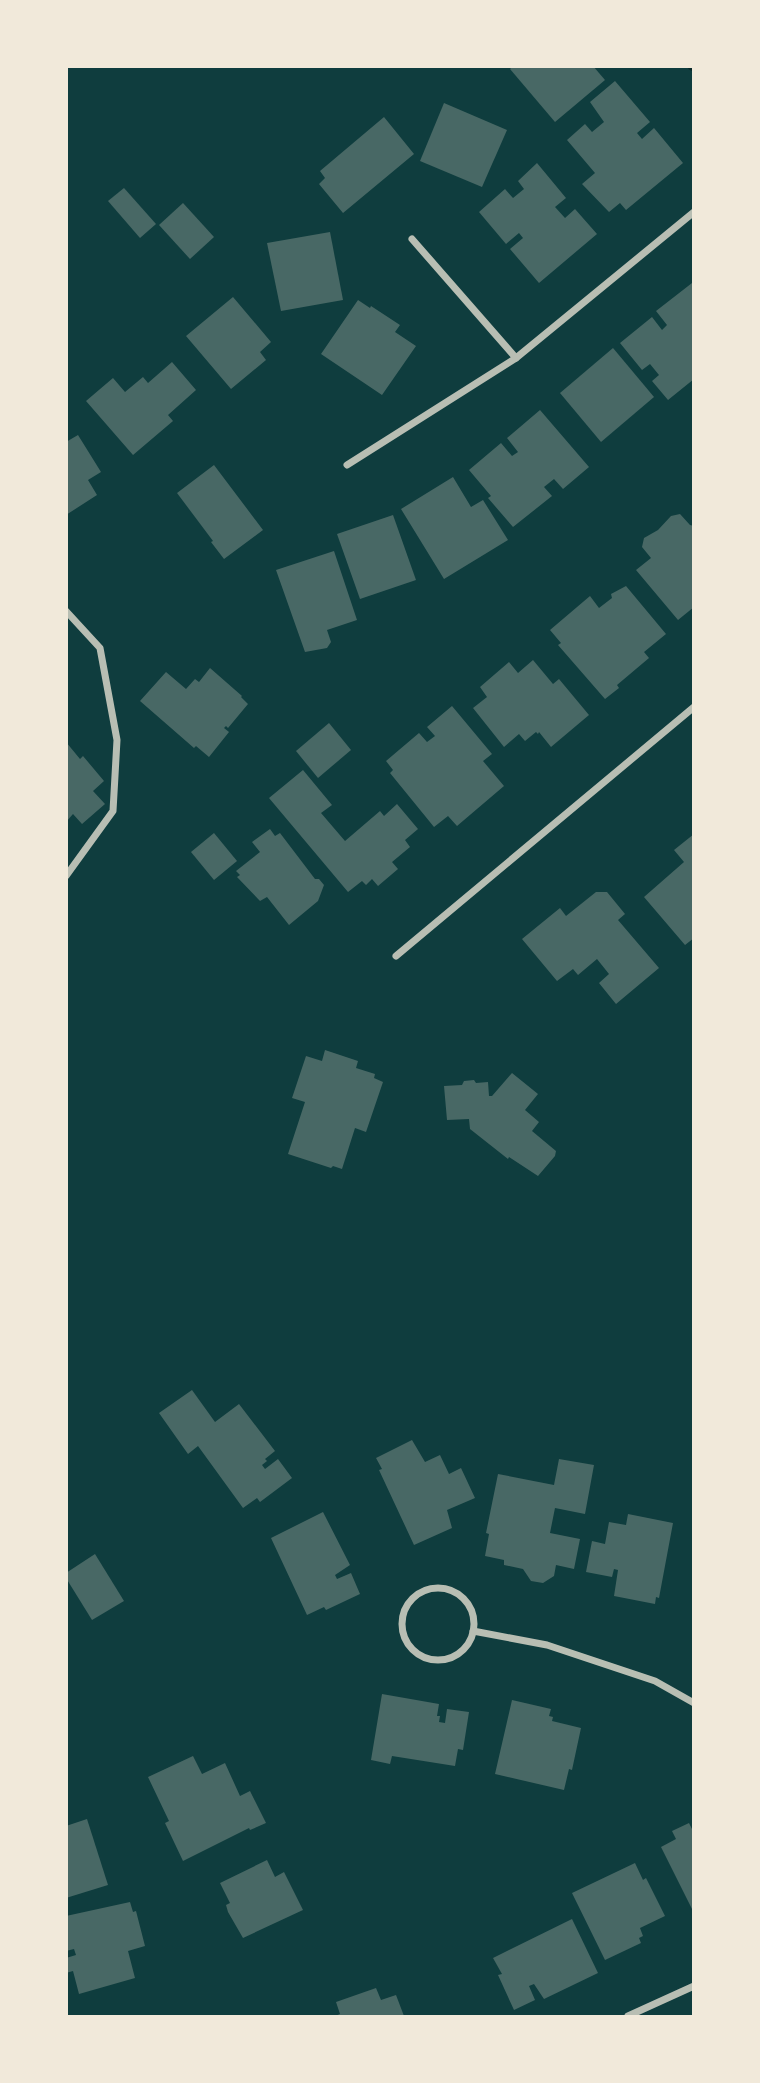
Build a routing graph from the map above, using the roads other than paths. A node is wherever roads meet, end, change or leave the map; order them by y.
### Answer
1 (694, 212) edge
2 (412, 239) dead end
3 (516, 358) junction
4 (347, 465) dead end
5 (66, 611) edge
6 (694, 707) edge
7 (66, 876) edge
8 (396, 956) dead end
9 (473, 1630) junction
10 (694, 1703) edge
11 (694, 1986) edge
12 (628, 2017) edge

1 - 3 street
2 - 3 street
3 - 4 street
5 - 7 street
6 - 8 street
9 - 9 street
9 - 10 street
11 - 12 street

